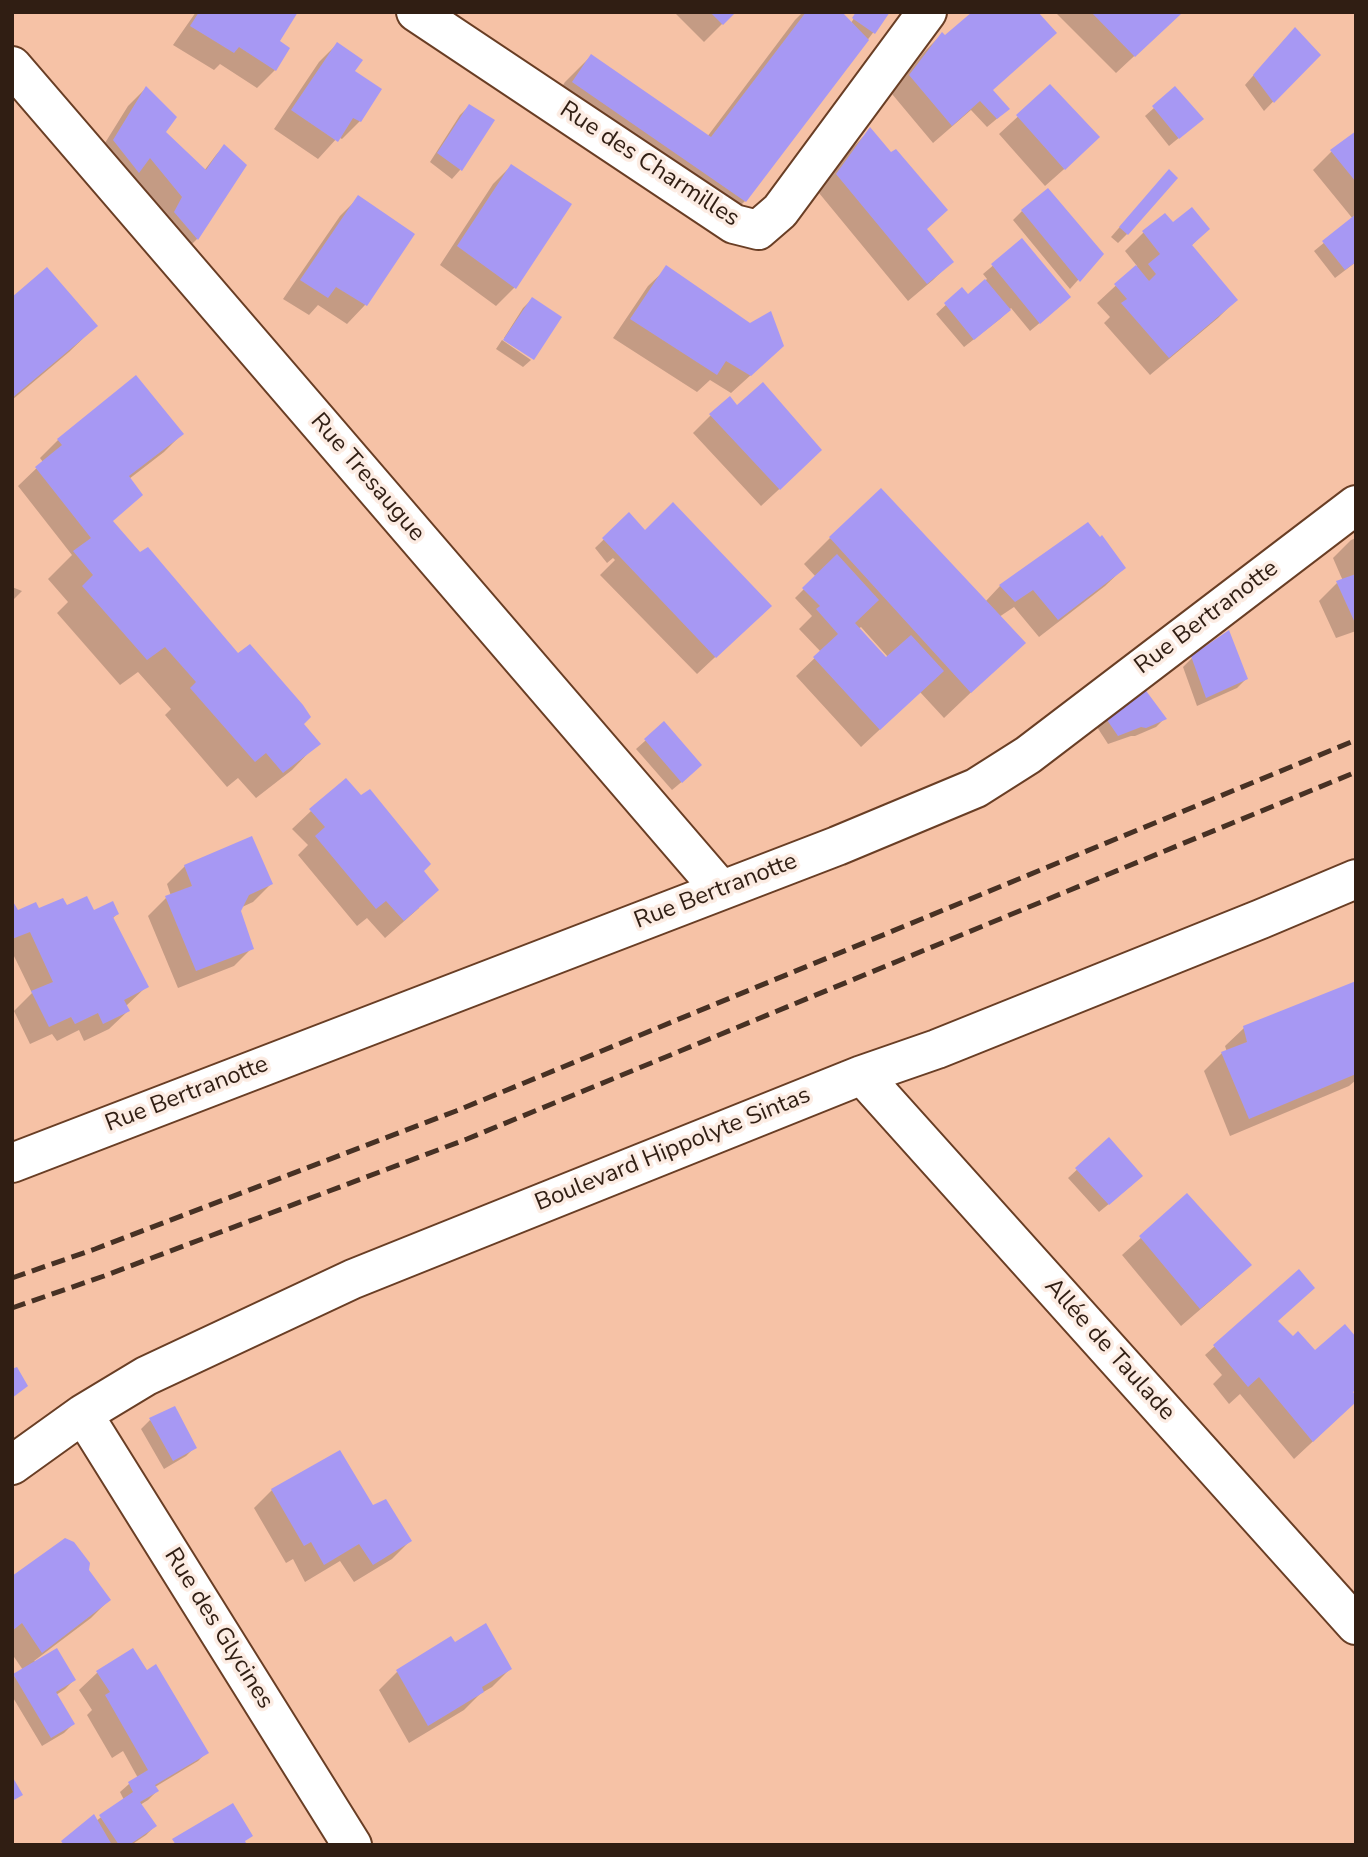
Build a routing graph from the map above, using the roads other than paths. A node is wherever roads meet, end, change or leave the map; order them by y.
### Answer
1 (416, 12) edge
2 (927, 12) edge
3 (12, 66) edge
4 (1356, 505) edge
5 (1356, 879) edge
6 (721, 890) junction
7 (862, 1074) junction
8 (12, 1163) edge
9 (83, 1414) junction
10 (12, 1465) edge
11 (1356, 1625) edge
12 (352, 1845) edge

1 - 2 street, Rue des Charmilles
3 - 6 street, Rue Tresaugue
4 - 6 street, Rue Bertranotte
5 - 7 street, Boulevard Hippolyte Sintas
6 - 8 street, Rue Bertranotte
7 - 9 street, Boulevard Hippolyte Sintas
7 - 11 street, Allée de Taulade
9 - 10 street, Boulevard Hippolyte Sintas
9 - 12 street, Rue des Glycines

